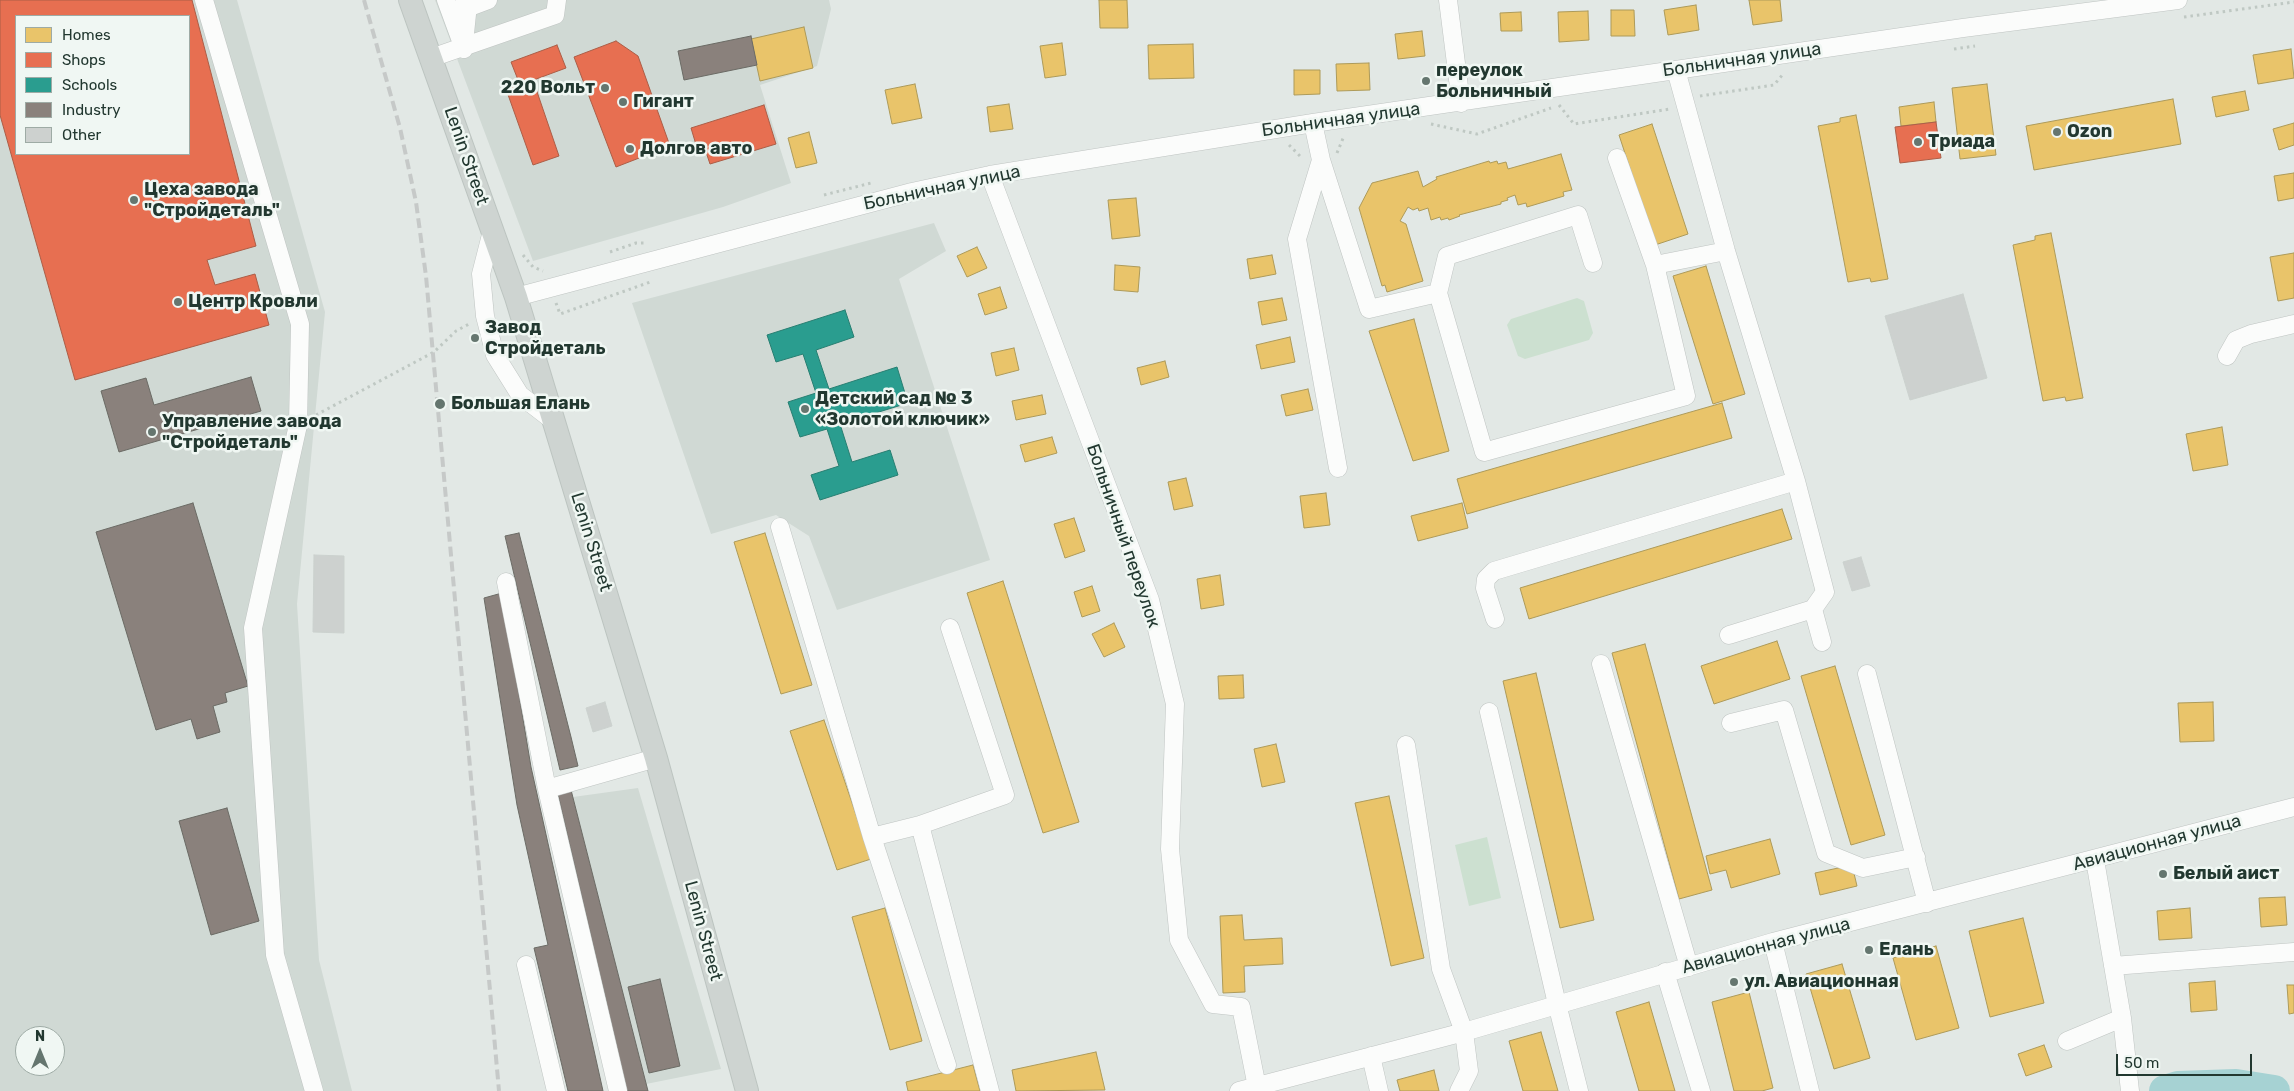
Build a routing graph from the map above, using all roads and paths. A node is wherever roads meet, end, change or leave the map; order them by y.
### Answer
1 (204, 0) edge
2 (410, 0) edge
3 (488, 0) edge
4 (557, 0) edge
5 (1448, 0) edge
6 (2178, 0) edge
7 (2102, 5) edge
8 (457, 6) edge
9 (464, 48) junction
10 (431, 58) junction
11 (1676, 70) junction
12 (1461, 103) junction
13 (1313, 123) junction
14 (1352, 133) dead end
15 (1287, 142) dead end
16 (1321, 158) junction
17 (1617, 158) dead end
18 (990, 175) junction
19 (492, 231) junction
20 (1726, 251) junction
21 (1593, 263) dead end
22 (1655, 265) junction
23 (656, 280) dead end
24 (552, 288) junction
25 (1438, 293) junction
26 (516, 297) junction
27 (485, 316) junction
28 (2294, 324) edge
29 (2227, 356) dead end
30 (554, 422) junction
31 (298, 425) junction
32 (1338, 468) dead end
33 (1796, 481) junction
34 (780, 527) dead end
35 (506, 582) dead end
36 (1813, 609) junction
37 (1495, 619) dead end
38 (950, 628) dead end
39 (1729, 635) dead end
40 (1822, 642) dead end
41 (1601, 664) dead end
42 (1867, 674) dead end
43 (1489, 712) dead end
44 (1731, 723) dead end
45 (1406, 745) dead end
46 (656, 758) junction
47 (547, 789) junction
48 (2294, 807) edge
49 (920, 825) junction
50 (872, 837) junction
51 (1916, 857) junction
52 (2095, 860) junction
53 (1927, 903) junction
54 (1773, 942) junction
55 (2294, 952) edge
56 (526, 965) dead end
57 (2113, 966) junction
58 (1688, 967) junction
59 (1665, 972) junction
60 (1557, 1004) junction
61 (2122, 1018) junction
62 (1464, 1032) junction
63 (2067, 1041) dead end
64 (1371, 1056) junction
65 (947, 1065) dead end
66 (1257, 1087) junction
67 (314, 1091) edge
68 (556, 1091) edge
69 (618, 1091) edge
70 (747, 1091) edge
71 (990, 1091) edge
72 (1239, 1091) edge
73 (1379, 1091) edge
74 (1459, 1091) edge
75 (1579, 1091) edge
76 (1701, 1091) edge
77 (1810, 1091) edge
78 (2130, 1091) edge

1 - 31 street
2 - 10 main road, Lenin Street
3 - 8 street
4 - 9 street
5 - 12 street
6 - 7 street, Больничная улица
7 - 11 street, Больничная улица
8 - 9 street
9 - 10 street
10 - 19 main road, Lenin Street
11 - 12 street, Больничная улица
11 - 20 street
12 - 13 street, Больничная улица
13 - 16 street
13 - 18 street, Больничная улица
14 - 16 path
15 - 16 path
16 - 25 street
16 - 32 street
17 - 22 street
18 - 24 street, Больничная улица
18 - 66 street, Больничный переулок
19 - 26 main road, Lenin Street
19 - 27 street
20 - 22 street
20 - 33 street
21 - 25 street
22 - 25 street
23 - 24 path
24 - 26 street, Больничная улица
26 - 30 main road, Lenin Street
27 - 30 street
27 - 31 path
28 - 29 street
30 - 46 main road, Lenin Street
31 - 67 street
33 - 36 street
33 - 37 street
34 - 50 street
35 - 47 street
36 - 39 street
36 - 40 street
38 - 49 street
41 - 58 street
42 - 51 street
43 - 60 street
44 - 51 street
45 - 62 street
46 - 47 street
46 - 70 main road, Lenin Street
47 - 69 street
48 - 52 street, Авиационная улица
49 - 50 street
49 - 71 street
50 - 65 street
51 - 53 street
52 - 53 street, Авиационная улица
52 - 57 street
53 - 54 street, Авиационная улица
54 - 58 street, Авиационная улица
54 - 77 street
55 - 57 street
56 - 68 street
57 - 61 street
58 - 59 street, Авиационная улица
59 - 60 street, Авиационная улица
59 - 76 street
60 - 62 street, Авиационная улица
60 - 75 street
61 - 63 street
61 - 78 street
62 - 64 street, Авиационная улица
62 - 74 street
64 - 66 street, Авиационная улица
64 - 73 street
66 - 72 street, Авиационная улица

